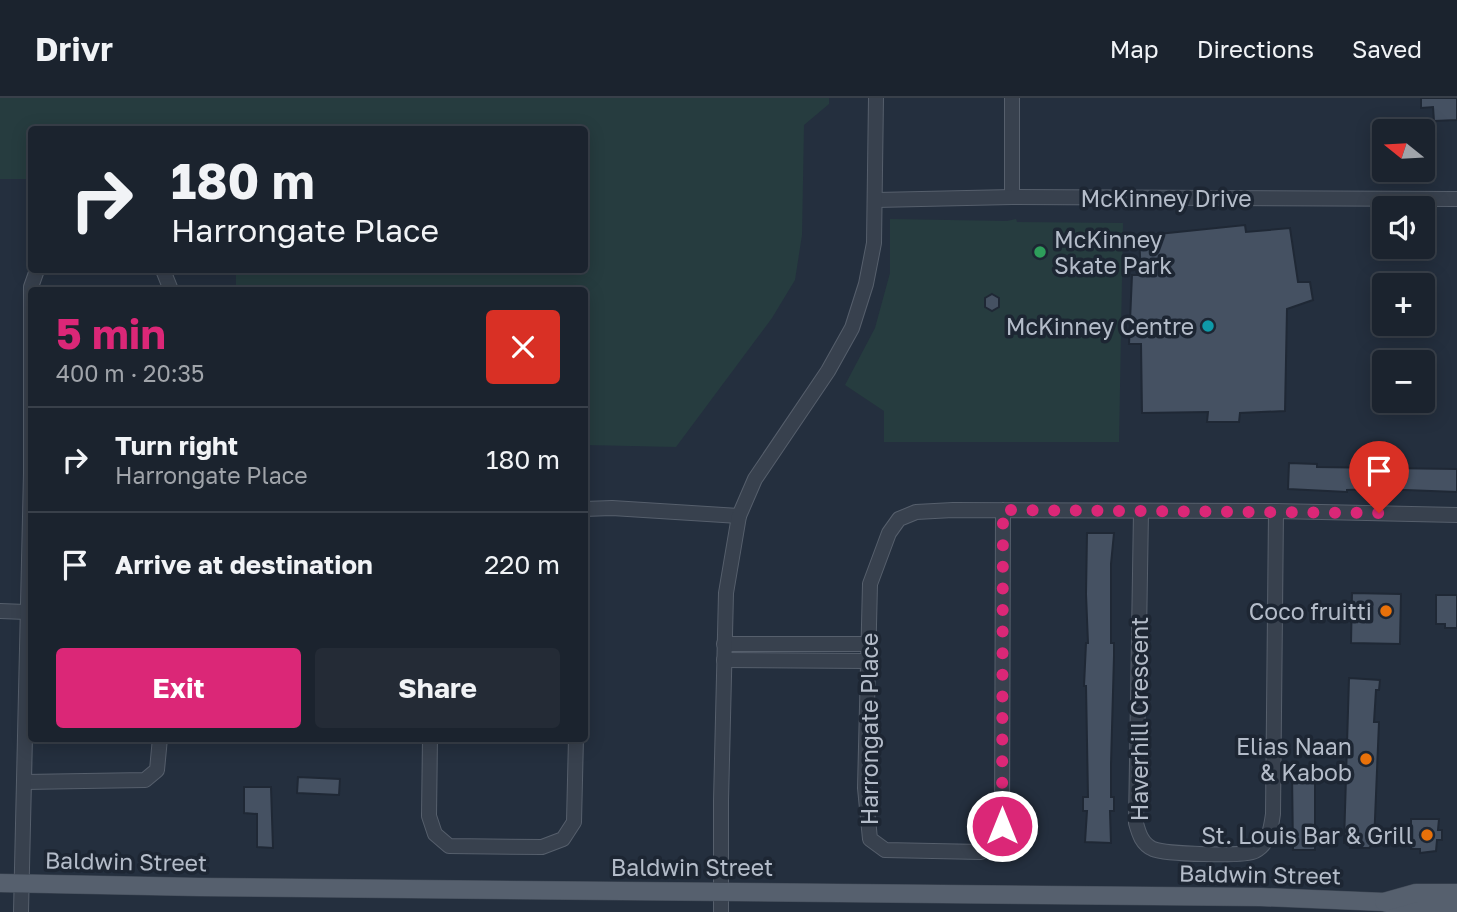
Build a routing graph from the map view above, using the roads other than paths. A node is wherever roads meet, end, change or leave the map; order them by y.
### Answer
1 (876, 98) edge
2 (1012, 98) edge
3 (1012, 197) junction
4 (1457, 199) edge
5 (876, 200) junction
6 (588, 509) edge
7 (1003, 510) junction
8 (1141, 511) junction
9 (1276, 511) junction
10 (1457, 515) edge
11 (739, 516) junction
12 (28, 556) edge
13 (0, 611) edge
14 (26, 612) junction
15 (724, 644) junction
16 (868, 644) junction
17 (724, 660) junction
18 (867, 661) junction
19 (160, 742) edge
20 (430, 742) edge
21 (576, 742) edge
22 (25, 782) junction
23 (0, 883) edge
24 (21, 883) junction
25 (722, 892) junction
26 (1457, 893) edge
27 (1384, 902) junction
28 (1457, 911) edge
29 (22, 912) edge
30 (721, 912) edge

1 - 5 street
2 - 3 street
3 - 4 street, McKinney Drive
3 - 5 street, McKinney Drive
5 - 11 street
6 - 11 street
7 - 8 street, Harrongate Place
7 - 16 street, Harrongate Place
7 - 18 street, Harrongate Place
8 - 9 street, Harrongate Place
8 - 9 street, Haverhill Crescent
9 - 10 street, Harrongate Place
11 - 15 street
12 - 14 street
13 - 14 street
14 - 22 street
15 - 16 street
15 - 17 street
16 - 18 street, Harrongate Place
17 - 18 street
17 - 25 street
19 - 22 street
20 - 21 street
22 - 24 street
23 - 24 main road, Baldwin Street
24 - 25 main road, Baldwin Street
24 - 29 street
25 - 27 main road, Baldwin Street
25 - 30 street
26 - 27 main road, Baldwin Street
27 - 28 main road, Baldwin Street

